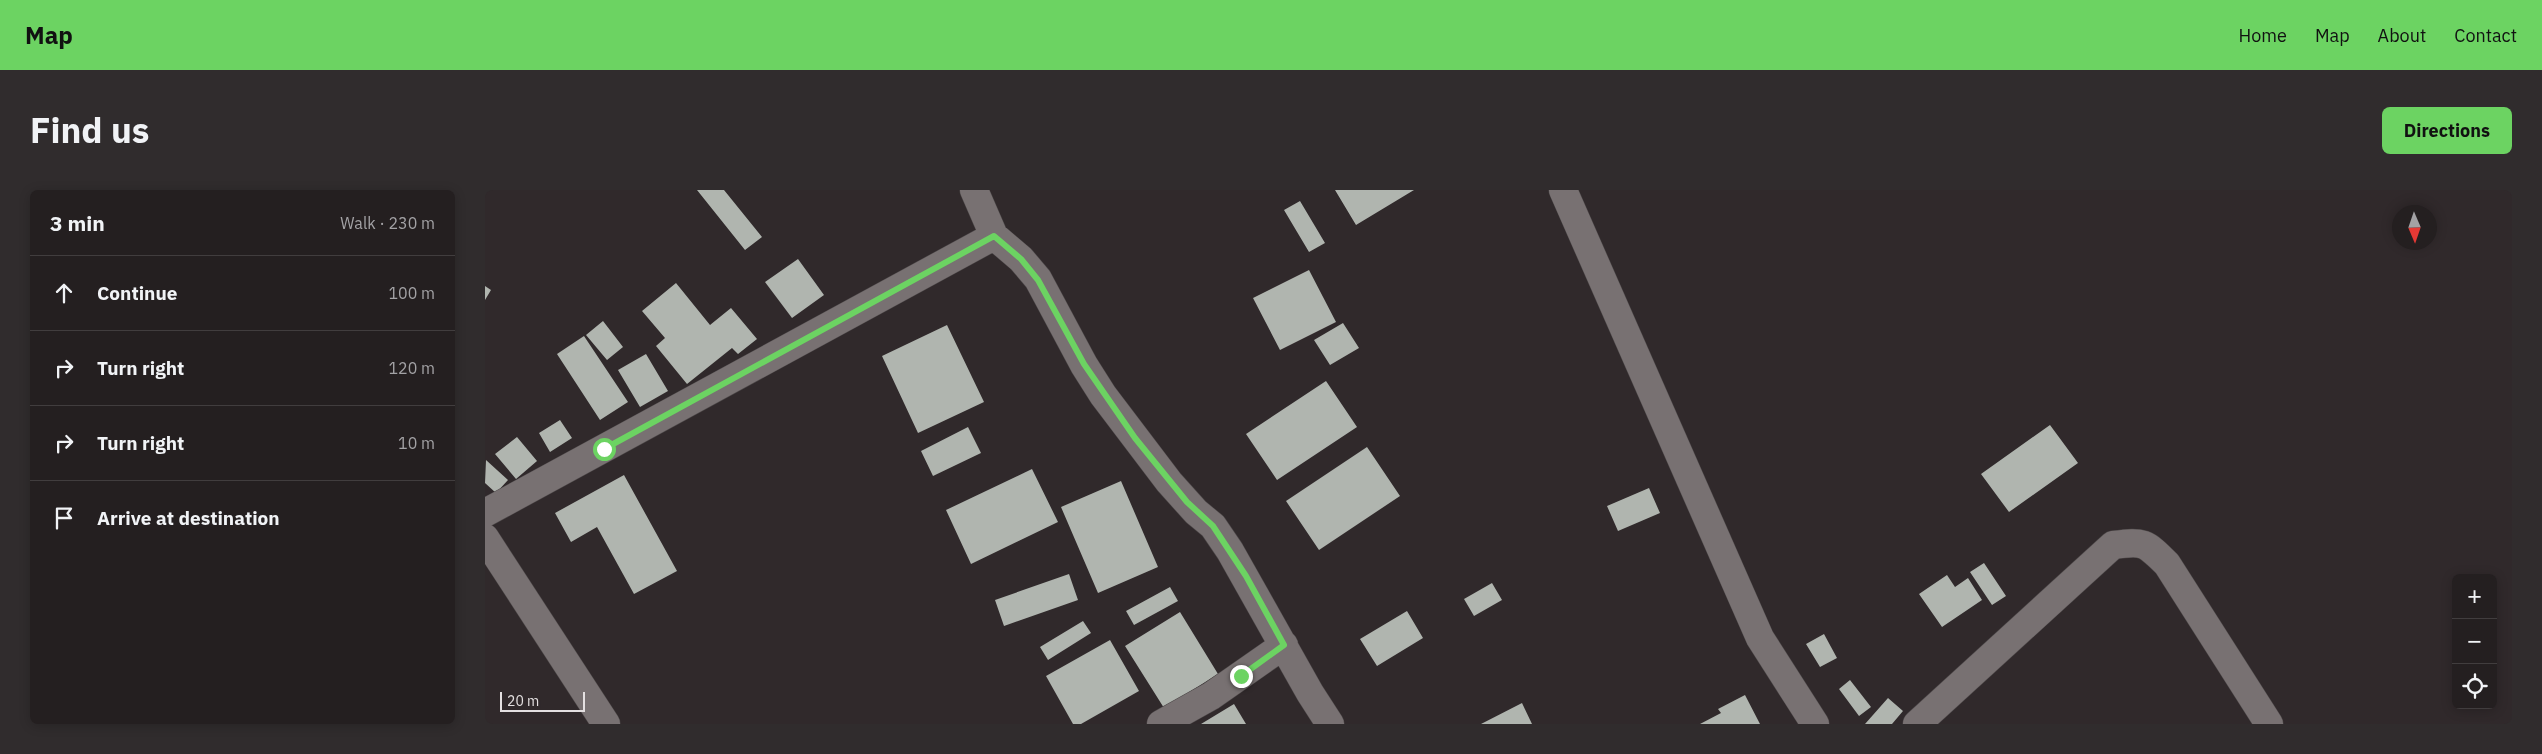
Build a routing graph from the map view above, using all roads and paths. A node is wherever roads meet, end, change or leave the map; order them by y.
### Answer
1 (974, 190) edge
2 (1563, 190) edge
3 (994, 236) junction
4 (485, 513) edge
5 (485, 538) edge
6 (1284, 645) junction
7 (606, 724) edge
8 (1161, 724) edge
9 (1330, 724) edge
10 (1815, 724) edge
11 (1917, 724) edge
12 (2269, 724) edge

1 - 3 street
2 - 10 street
3 - 4 street
3 - 6 street
5 - 7 street
6 - 8 street
6 - 9 street
11 - 12 street

